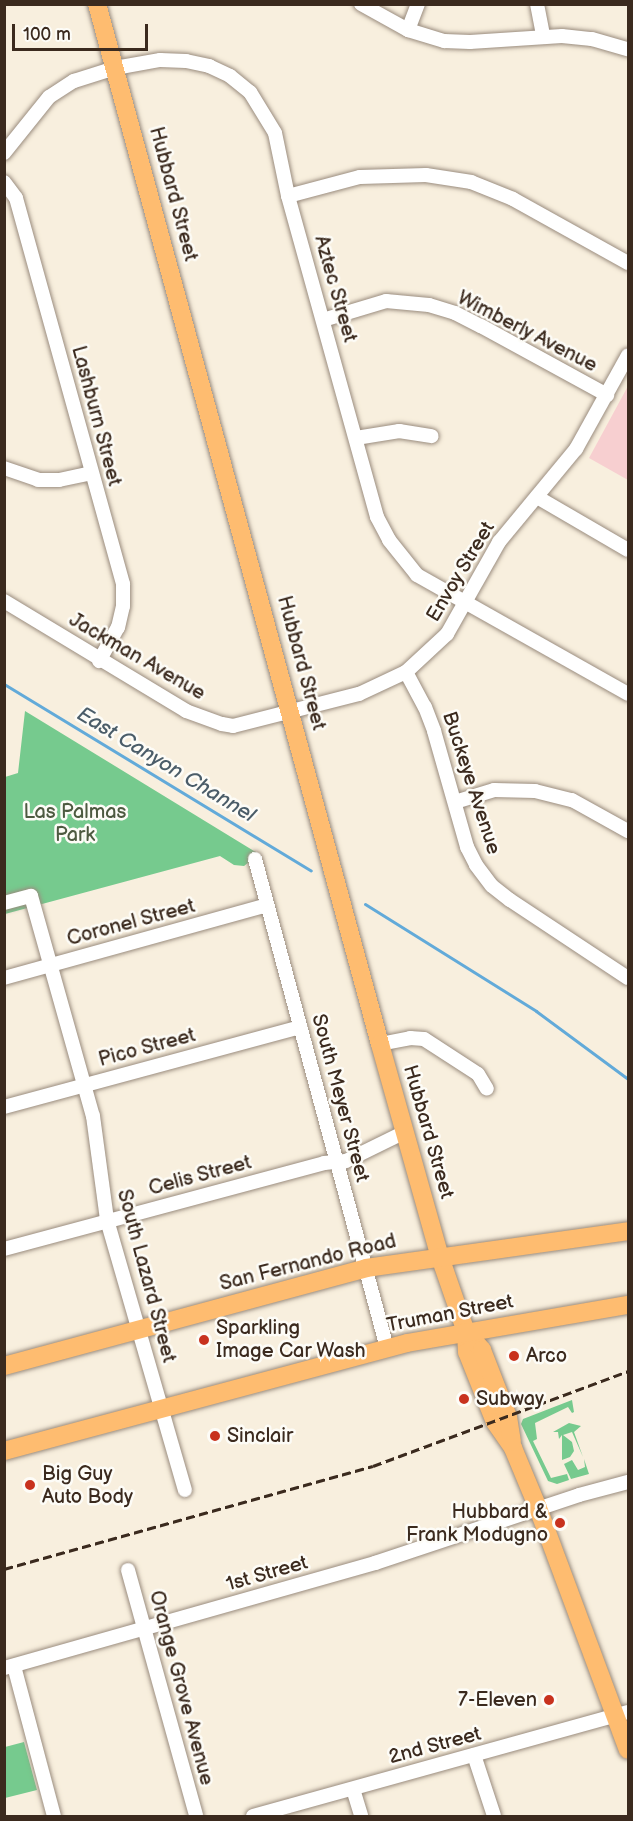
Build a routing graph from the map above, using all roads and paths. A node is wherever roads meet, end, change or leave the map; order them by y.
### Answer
1 (97, 4) edge
2 (361, 4) edge
3 (418, 4) edge
4 (537, 4) edge
5 (408, 30) junction
6 (543, 36) junction
7 (628, 49) edge
8 (115, 68) junction
9 (4, 153) edge
10 (4, 182) edge
11 (288, 196) junction
12 (628, 263) edge
13 (323, 320) junction
14 (628, 355) edge
15 (607, 395) junction
16 (432, 436) dead end
17 (356, 438) junction
18 (4, 468) edge
19 (91, 473) junction
20 (537, 497) junction
21 (628, 550) edge
22 (4, 601) edge
23 (465, 604) junction
24 (99, 661) junction
25 (406, 672) junction
26 (628, 694) edge
27 (290, 711) junction
28 (455, 802) junction
29 (628, 831) edge
30 (255, 859) dead end
31 (4, 903) edge
32 (267, 905) junction
33 (51, 965) junction
34 (4, 978) edge
35 (628, 978) edge
36 (300, 1027) junction
37 (380, 1044) junction
38 (83, 1085) junction
39 (488, 1089) dead end
40 (4, 1107) edge
41 (405, 1132) junction
42 (337, 1161) junction
43 (107, 1220) junction
44 (628, 1231) edge
45 (4, 1249) edge
46 (440, 1257) junction
47 (366, 1268) junction
48 (628, 1305) edge
49 (141, 1329) junction
50 (466, 1332) junction
51 (387, 1348) junction
52 (4, 1366) edge
53 (162, 1408) junction
54 (4, 1451) edge
55 (628, 1482) edge
56 (185, 1491) dead end
57 (538, 1508) junction
58 (128, 1570) dead end
59 (146, 1629) junction
60 (9, 1667) edge
61 (622, 1714) edge
62 (628, 1750) edge
63 (474, 1755) junction
64 (353, 1789) junction
65 (54, 1816) edge
66 (196, 1816) edge
67 (253, 1816) edge
68 (361, 1816) edge
69 (494, 1816) edge

1 - 8 main road, Hubbard Street
2 - 5 street
3 - 5 street
4 - 6 street
5 - 6 street
6 - 7 street
8 - 9 street, Aztec Street
8 - 11 street, Aztec Street
8 - 27 main road, Hubbard Street
10 - 19 street, Lashburn Street
11 - 12 street
11 - 13 street, Aztec Street
13 - 15 street, Wimberly Avenue
13 - 17 street, Aztec Street
14 - 15 street, Envoy Street
15 - 20 street, Envoy Street
16 - 17 street
17 - 23 street, Aztec Street
18 - 19 street
19 - 24 street, Lashburn Street
20 - 21 street
20 - 23 street, Envoy Street
22 - 24 street, Jackman Avenue
23 - 25 street, Envoy Street
23 - 26 street, Aztec Street
24 - 27 street, Jackman Avenue
25 - 27 street, Envoy Street
25 - 28 street, Buckeye Avenue
27 - 37 main road, Hubbard Street
28 - 29 street
28 - 35 street, Buckeye Avenue
30 - 32 street, South Meyer Street
31 - 33 street, South Lazard Street
32 - 33 street, Coronel Street
32 - 36 street, South Meyer Street
33 - 34 street, Coronel Street
33 - 38 street, South Lazard Street
36 - 38 street, Pico Street
36 - 42 street, South Meyer Street
37 - 39 street
37 - 41 main road, Hubbard Street
38 - 40 street, Pico Street
38 - 43 street, South Lazard Street
41 - 42 street, Celis Street
41 - 46 main road, Hubbard Street
42 - 43 street, Celis Street
42 - 47 street, South Meyer Street
43 - 45 street, Celis Street
43 - 49 street, South Lazard Street
44 - 46 main road, San Fernando Road
46 - 47 main road, San Fernando Road
46 - 50 main road, Hubbard Street
47 - 49 main road, San Fernando Road
47 - 51 street, South Meyer Street
48 - 50 main road, Truman Street
49 - 52 main road, San Fernando Road
49 - 53 street, South Lazard Street
50 - 51 main road, Truman Street
50 - 57 main road, Hubbard Street
51 - 53 main road, Truman Street
53 - 54 main road, Truman Street
53 - 56 street, South Lazard Street
55 - 57 street, 1st Street
57 - 59 street, 1st Street
57 - 61 main road, Hubbard Street
58 - 59 street, Orange Grove Avenue
59 - 60 street, 1st Street
59 - 66 street, Orange Grove Avenue
60 - 65 street
61 - 62 main road, Hubbard Street
61 - 63 street, 2nd Street
63 - 64 street, 2nd Street
63 - 69 street
64 - 67 street, 2nd Street
64 - 68 street

